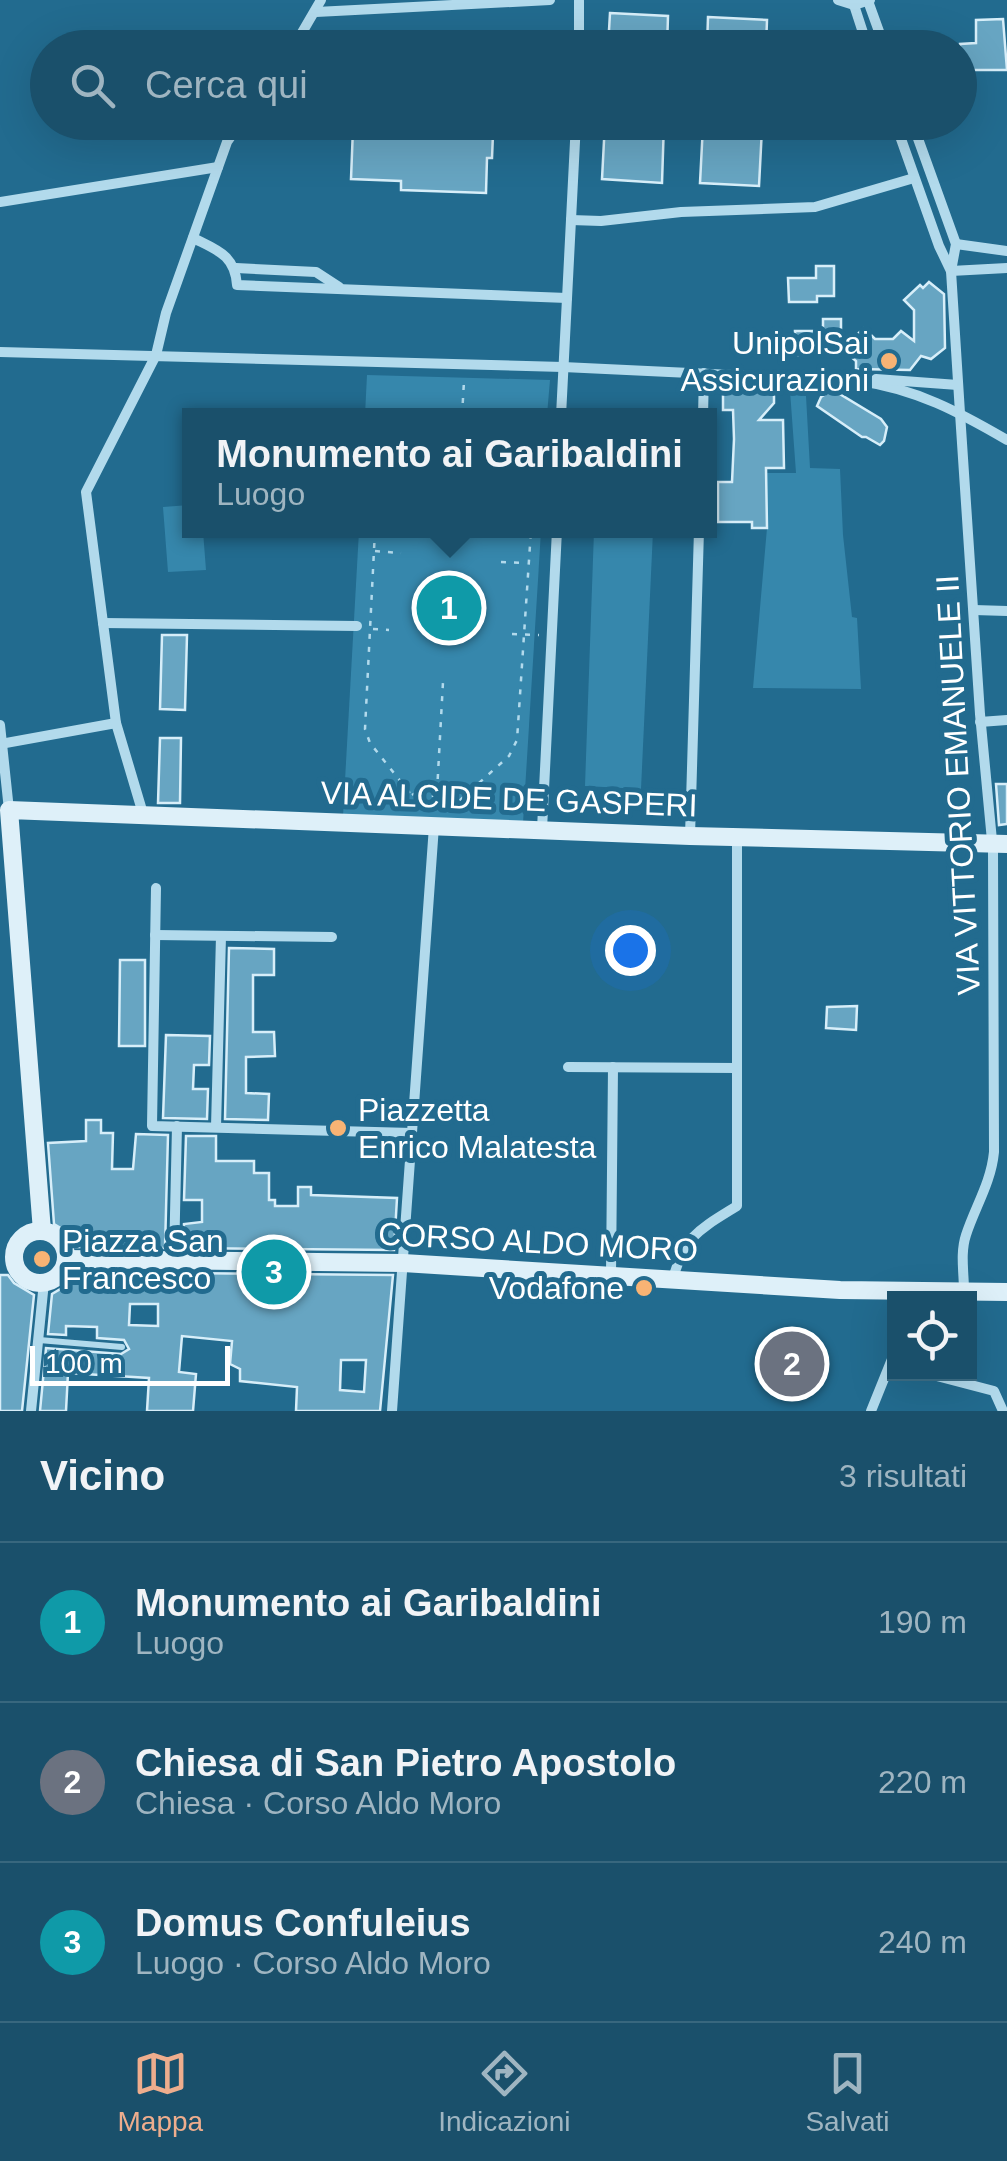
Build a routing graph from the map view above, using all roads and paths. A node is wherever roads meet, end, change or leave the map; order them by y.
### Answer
1 (550, 0) edge
2 (577, 0) edge
3 (838, 0) edge
4 (869, 1) edge
5 (854, 5) junction
6 (318, 6) edge
7 (304, 30) edge
8 (578, 30) edge
9 (862, 30) edge
10 (879, 30) edge
11 (228, 140) edge
12 (575, 140) edge
13 (901, 140) edge
14 (918, 140) edge
15 (218, 167) junction
16 (914, 178) junction
17 (0, 202) edge
18 (571, 220) junction
19 (193, 238) junction
20 (956, 244) junction
21 (1007, 251) edge
22 (236, 268) junction
23 (1007, 268) edge
24 (952, 271) junction
25 (340, 287) junction
26 (567, 298) junction
27 (0, 352) edge
28 (156, 355) junction
29 (563, 367) junction
30 (704, 373) junction
31 (464, 381) dead end
32 (860, 381) junction
33 (958, 385) junction
34 (462, 408) edge
35 (561, 408) edge
36 (703, 408) edge
37 (960, 413) junction
38 (1007, 440) edge
39 (374, 538) edge
40 (531, 538) edge
41 (557, 538) edge
42 (699, 538) edge
43 (374, 550) junction
44 (401, 554) dead end
45 (501, 562) dead end
46 (529, 563) junction
47 (974, 610) junction
48 (1007, 611) edge
49 (103, 623) junction
50 (357, 626) joint
51 (370, 629) junction
52 (388, 630) dead end
53 (512, 634) dead end
54 (524, 635) junction
55 (540, 635) dead end
56 (442, 682) dead end
57 (1007, 720) edge
58 (980, 722) junction
59 (116, 723) junction
60 (0, 725) edge
61 (1, 744) edge
62 (437, 791) junction
63 (411, 796) junction
64 (461, 799) junction
65 (450, 808) junction
66 (8, 810) junction
67 (144, 817) junction
68 (458, 819) dead end
69 (434, 826) junction
70 (542, 829) junction
71 (690, 836) junction
72 (736, 836) junction
73 (1000, 844) edge
74 (156, 888) dead end
75 (156, 935) junction
76 (221, 936) junction
77 (332, 937) dead end
78 (568, 1066) dead end
79 (613, 1068) junction
80 (736, 1068) junction
81 (176, 1126) junction
82 (216, 1128) junction
83 (412, 1134) junction
84 (42, 1230) junction
85 (7, 1256) edge
86 (174, 1258) junction
87 (66, 1259) junction
88 (402, 1263) junction
89 (611, 1275) junction
90 (672, 1279) junction
91 (44, 1282) junction
92 (891, 1290) joint
93 (896, 1291) edge
94 (964, 1291) edge
95 (977, 1291) edge
96 (1007, 1292) edge
97 (38, 1340) junction
98 (122, 1347) dead end
99 (887, 1376) edge
100 (954, 1381) edge
101 (31, 1411) edge
102 (392, 1411) edge
103 (871, 1411) edge
104 (1004, 1411) edge

1 - 6 street
2 - 8 street
3 - 5 street
4 - 5 street
4 - 10 street
5 - 9 street
6 - 7 street
11 - 15 street
12 - 18 street
13 - 16 street, VIA VITTORIO EMANUELE II
14 - 20 street, VIA VITTORIO EMANUELE II
15 - 17 street
15 - 19 street
16 - 18 street
16 - 24 street, VIA VITTORIO EMANUELE II
18 - 26 street
19 - 22 street
19 - 28 street
20 - 21 street
20 - 24 street, VIA VITTORIO EMANUELE II
22 - 25 street
22 - 25 street
23 - 24 street
24 - 33 street, VIA VITTORIO EMANUELE II
25 - 26 street
26 - 29 street
27 - 28 street
28 - 29 street
28 - 49 street
29 - 30 street
29 - 35 street
30 - 32 street
30 - 36 street
31 - 34 path
32 - 33 street
32 - 37 street
33 - 37 street, VIA VITTORIO EMANUELE II
37 - 38 street
37 - 47 street, VIA VITTORIO EMANUELE II
39 - 43 path
40 - 46 path
41 - 70 street
42 - 71 street
43 - 44 path
43 - 51 path
45 - 46 path
46 - 54 path
47 - 48 street
47 - 58 street, VIA VITTORIO EMANUELE II
49 - 50 street
49 - 59 street
50 - 51 path
51 - 52 path
51 - 63 path
53 - 54 path
54 - 55 path
54 - 64 path
56 - 62 path
57 - 58 street
58 - 73 street, VIA VITTORIO EMANUELE II
59 - 61 street
59 - 67 street
60 - 61 street
61 - 66 street
62 - 63 path
62 - 63 path
62 - 64 path
62 - 65 path
64 - 65 path
65 - 68 path
66 - 67 main road, VIA ALCIDE DE GASPERI
66 - 84 main road
67 - 69 main road, VIA ALCIDE DE GASPERI
69 - 70 main road, VIA ALCIDE DE GASPERI
69 - 83 street
70 - 71 main road, VIA ALCIDE DE GASPERI
71 - 72 main road, VIA ALCIDE DE GASPERI
72 - 73 main road, VIA ALCIDE DE GASPERI
72 - 80 street
73 - 94 street, VIA VITTORIO EMANUELE II
74 - 75 street
75 - 76 street
75 - 81 street
76 - 77 street
76 - 82 street
78 - 79 street
79 - 80 street
79 - 89 street
80 - 90 street
81 - 82 street
81 - 86 street
82 - 83 street
83 - 88 street
84 - 85 main road
84 - 87 main road
85 - 91 main road
86 - 87 main road, CORSO ALDO MORO
86 - 88 main road, CORSO ALDO MORO
87 - 91 main road
88 - 89 main road, CORSO ALDO MORO
88 - 102 street
89 - 90 main road, CORSO ALDO MORO
90 - 92 main road, CORSO ALDO MORO
91 - 97 street
92 - 93 main road, CORSO ALDO MORO
95 - 96 main road, CORSO ALDO MORO
97 - 98 lane
97 - 101 street
99 - 103 street
100 - 104 street

